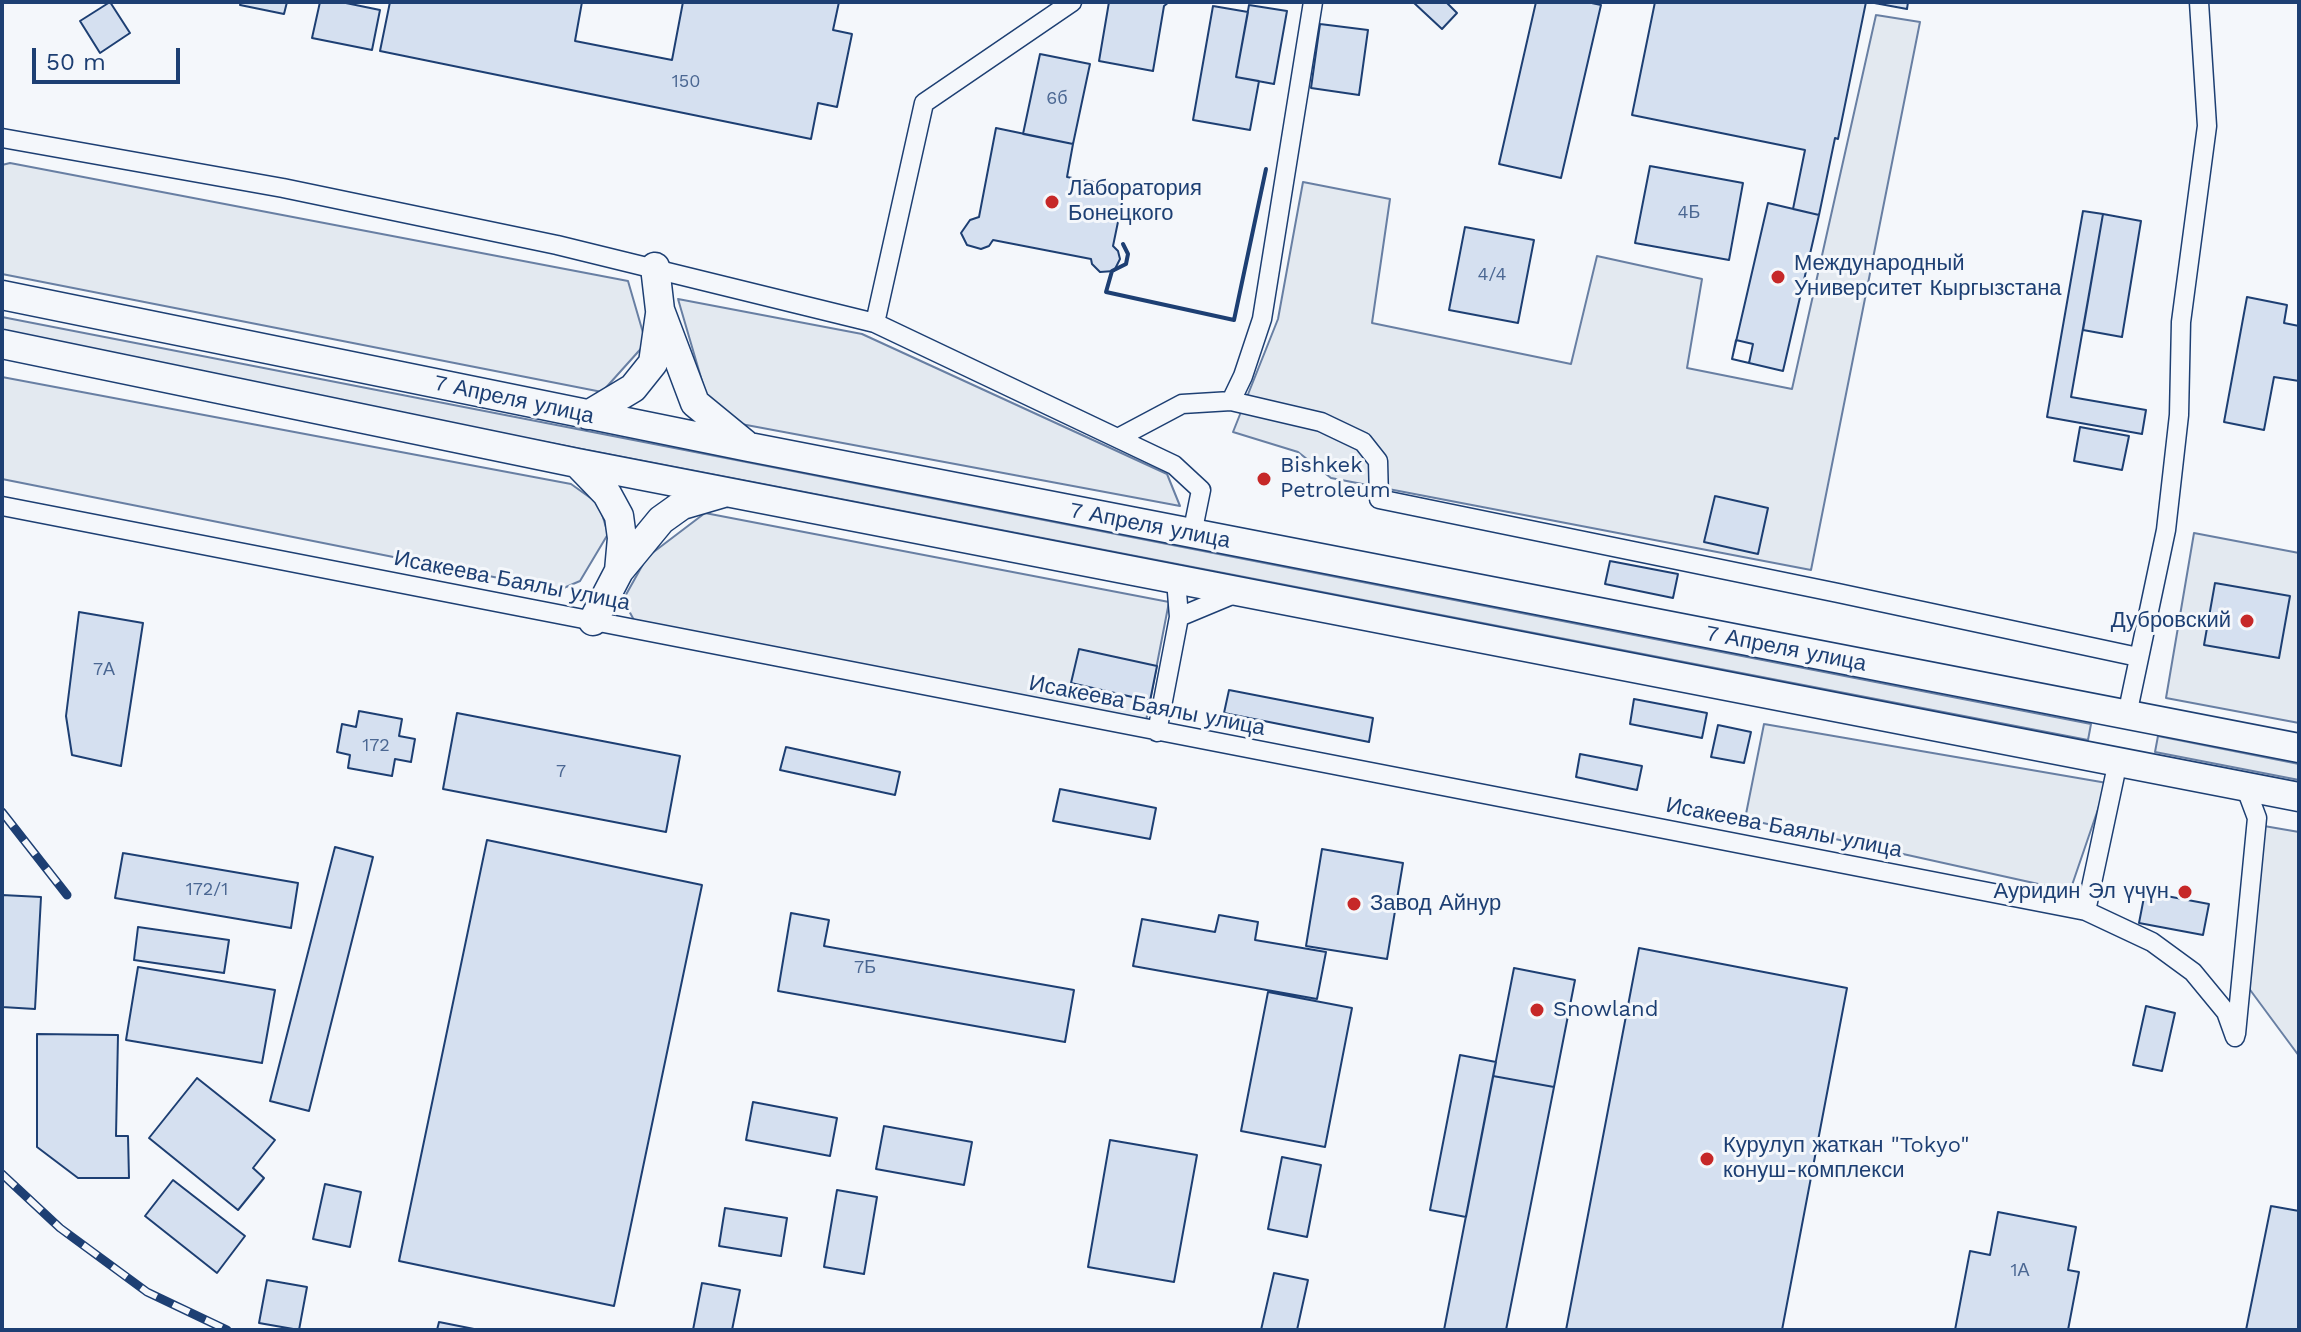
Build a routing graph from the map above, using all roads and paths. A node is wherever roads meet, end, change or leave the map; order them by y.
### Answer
1 (1072, 2) edge
2 (1313, 2) edge
3 (2199, 2) edge
4 (2, 138) edge
5 (655, 267) junction
6 (2, 295) edge
7 (660, 310) junction
8 (875, 323) junction
9 (2, 344) edge
10 (1231, 401) junction
11 (588, 415) junction
12 (1118, 438) junction
13 (749, 447) junction
14 (577, 463) junction
15 (729, 492) junction
16 (2, 506) edge
17 (1192, 534) junction
18 (619, 571) junction
19 (1176, 580) junction
20 (1240, 591) junction
21 (1179, 617) junction
22 (593, 621) junction
23 (2138, 657) junction
24 (2127, 715) junction
25 (1157, 732) junction
26 (2299, 748) edge
27 (2118, 761) junction
28 (2245, 786) junction
29 (2299, 797) edge
30 (2086, 911) junction

1 - 8 street
2 - 10 street
3 - 23 street
4 - 5 street
5 - 7 main road
5 - 8 street
6 - 11 main road, 7 Апреля улица
7 - 11 main road
7 - 13 main road
8 - 12 street
9 - 14 main road
10 - 12 street
10 - 23 street
11 - 13 main road, 7 Апреля улица
12 - 17 street
13 - 17 main road, 7 Апреля улица
14 - 15 main road
14 - 18 main road
15 - 18 main road
15 - 19 main road
16 - 22 street, Исакеева Баялы улица
17 - 24 main road, 7 Апреля улица
18 - 22 main road
19 - 20 main road
19 - 21 street
20 - 21 street
20 - 27 main road
21 - 25 street
22 - 25 street, Исакеева Баялы улица
23 - 24 street
24 - 26 main road, 7 Апреля улица
24 - 27 main road
25 - 30 street, Исакеева Баялы улица
27 - 28 main road
27 - 30 street
28 - 29 main road
28 - 30 street, Исакеева Баялы улица

